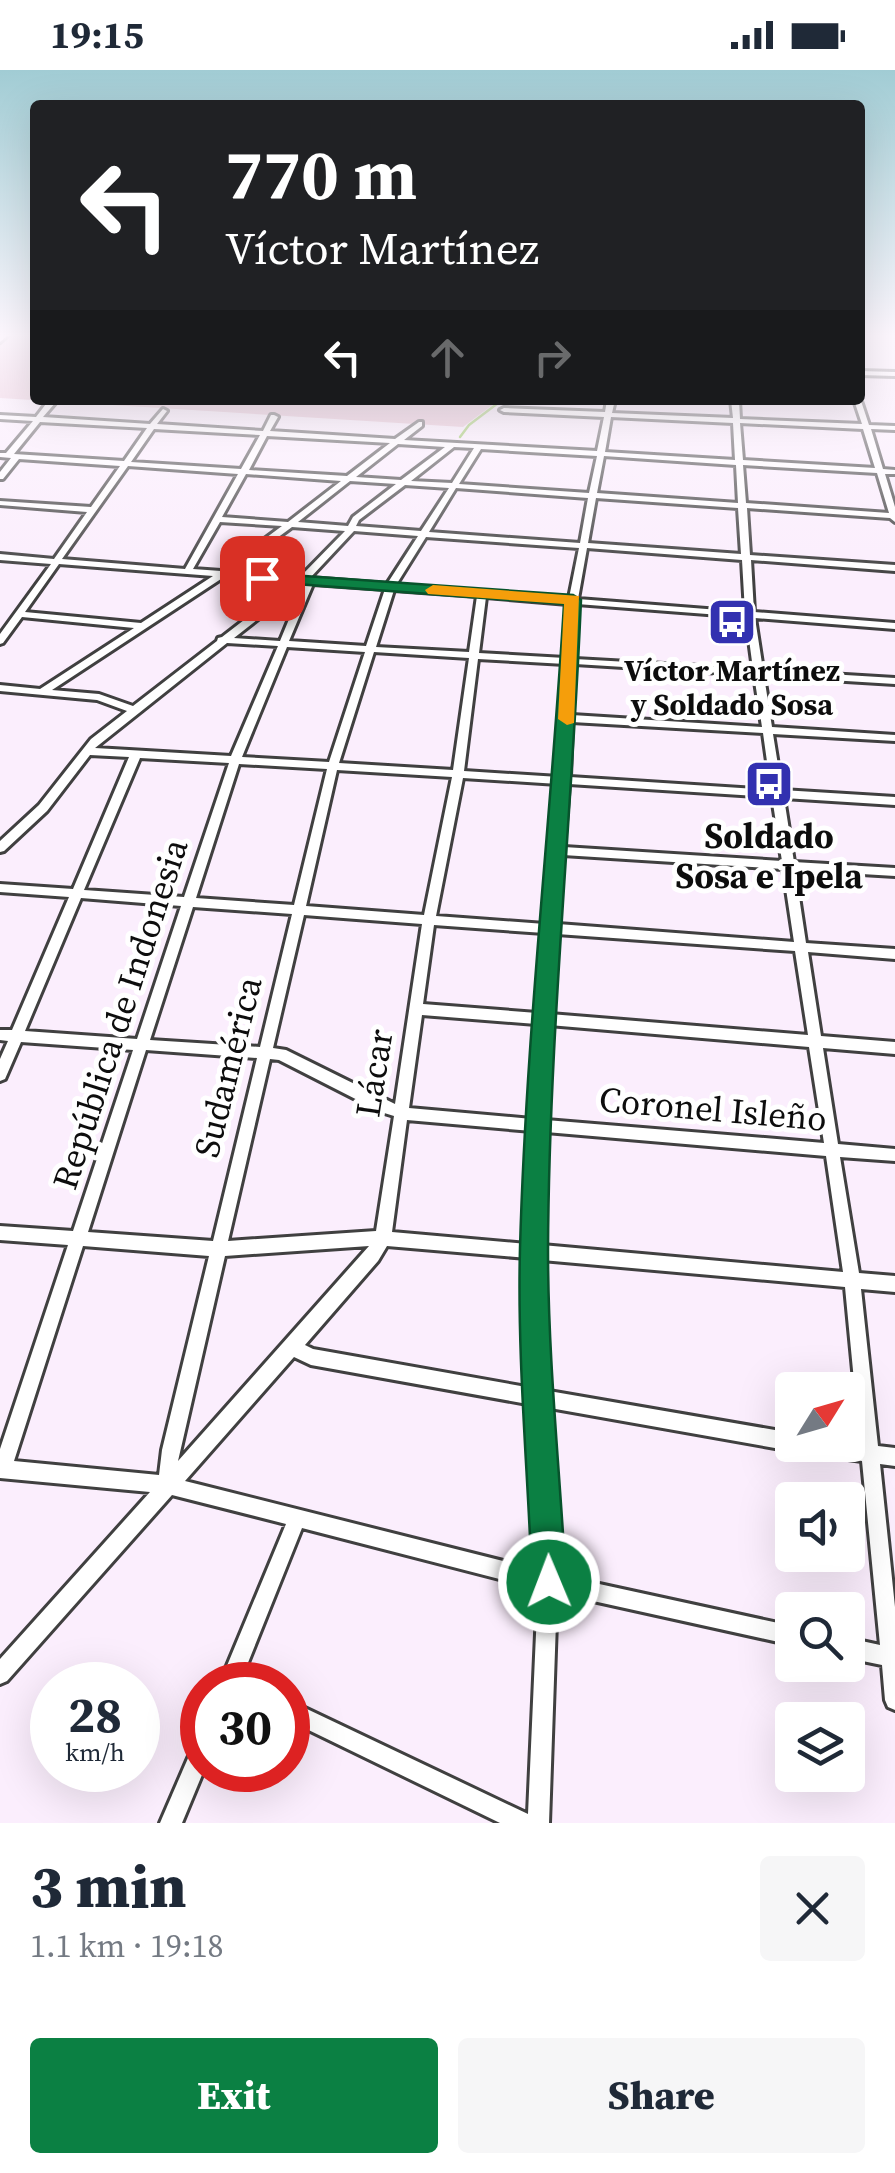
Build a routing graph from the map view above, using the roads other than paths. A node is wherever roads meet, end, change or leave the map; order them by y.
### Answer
1 (608, 416) edge
2 (10, 417) edge
3 (160, 417) edge
4 (274, 417) dead end
5 (629, 417) edge
6 (736, 417) edge
7 (863, 417) edge
8 (39, 419) junction
9 (736, 421) junction
10 (419, 424) dead end
11 (153, 426) junction
12 (866, 426) junction
13 (895, 428) edge
14 (265, 433) junction
15 (400, 442) junction
16 (452, 444) junction
17 (480, 445) junction
18 (601, 453) junction
19 (8, 456) edge
20 (739, 462) junction
21 (126, 464) junction
22 (880, 471) junction
23 (244, 472) junction
24 (895, 472) edge
25 (0, 477) edge
26 (349, 479) junction
27 (404, 483) junction
28 (455, 486) junction
29 (592, 496) junction
30 (0, 503) edge
31 (742, 506) junction
32 (94, 510) junction
33 (895, 517) edge
34 (218, 518) junction
35 (290, 524) junction
36 (352, 527) junction
37 (424, 533) junction
38 (583, 545) junction
39 (745, 556) junction
40 (0, 557) edge
41 (57, 562) junction
42 (895, 568) edge
43 (188, 571) junction
44 (224, 574) junction
45 (304, 582) junction
46 (390, 587) junction
47 (482, 594) junction
48 (573, 600) junction
49 (750, 615) junction
50 (18, 616) junction
51 (0, 618) edge
52 (144, 626) junction
53 (895, 626) edge
54 (221, 640) junction
55 (0, 642) edge
56 (283, 645) junction
57 (370, 651) junction
58 (473, 657) junction
59 (568, 662) junction
60 (758, 674) junction
61 (895, 681) edge
62 (0, 688) edge
63 (43, 692) junction
64 (133, 710) junction
65 (567, 718) junction
66 (766, 730) junction
67 (895, 738) edge
68 (86, 751) junction
69 (136, 754) junction
70 (236, 760) junction
71 (333, 766) junction
72 (458, 774) junction
73 (564, 780) junction
74 (778, 793) junction
75 (895, 801) edge
76 (0, 848) edge
77 (557, 850) junction
78 (788, 865) junction
79 (895, 872) edge
80 (0, 888) edge
81 (78, 893) junction
82 (186, 903) junction
83 (298, 910) junction
84 (429, 920) junction
85 (550, 928) junction
86 (801, 947) junction
87 (895, 954) edge
88 (417, 1008) junction
89 (543, 1020) junction
90 (0, 1035) edge
91 (16, 1036) junction
92 (815, 1042) junction
93 (142, 1044) junction
94 (895, 1048) edge
95 (265, 1052) junction
96 (0, 1075) edge
97 (401, 1114) junction
98 (539, 1124) junction
99 (833, 1150) junction
100 (895, 1155) edge
101 (0, 1233) edge
102 (382, 1238) junction
103 (80, 1239) junction
104 (217, 1248) junction
105 (534, 1252) junction
106 (852, 1280) junction
107 (895, 1284) edge
108 (292, 1348) junction
109 (541, 1400) junction
110 (775, 1439) edge
111 (865, 1453) edge
112 (870, 1454) junction
113 (895, 1457) edge
114 (1, 1470) edge
115 (167, 1485) junction
116 (298, 1519) junction
117 (549, 1582) junction
118 (775, 1632) edge
119 (865, 1652) edge
120 (892, 1658) edge
121 (241, 1662) edge
122 (0, 1674) edge
123 (895, 1700) edge
124 (310, 1721) edge
125 (184, 1792) edge
126 (171, 1823) edge
127 (523, 1823) edge
128 (538, 1823) edge

1 - 18 street
2 - 8 street
3 - 11 street
4 - 14 street
5 - 9 street
6 - 9 street
7 - 12 street
8 - 11 street
8 - 19 street
9 - 12 street
9 - 20 street
10 - 15 street
11 - 14 street
11 - 21 street
12 - 13 street
12 - 22 street
14 - 15 street
14 - 23 street
15 - 16 street
15 - 26 street
16 - 17 street
16 - 27 street
17 - 18 street
17 - 28 street, Sudamérica
18 - 20 street
18 - 29 street
19 - 21 street
19 - 25 street
20 - 22 street
20 - 31 street
21 - 23 street
21 - 32 street
22 - 24 street
22 - 33 street
23 - 26 street
23 - 34 street
26 - 27 street
26 - 35 street
27 - 28 street
27 - 36 street
28 - 29 street
28 - 37 street, Sudamérica
29 - 31 street
29 - 38 street
30 - 32 street
31 - 33 street
31 - 39 street
32 - 41 street
34 - 35 street
34 - 43 street
35 - 36 street
35 - 44 street
36 - 37 street
36 - 45 street
37 - 38 street
37 - 46 street, Sudamérica
38 - 39 street
38 - 48 street
39 - 42 street
39 - 49 street
40 - 41 street
41 - 43 street
41 - 50 street
43 - 44 street
44 - 45 street
44 - 52 street
45 - 46 street
45 - 54 street
45 - 56 street, República de Indonesia
46 - 47 street
46 - 57 street, Sudamérica
47 - 48 street
47 - 58 street, Lácar
48 - 49 street
48 - 59 street
49 - 53 street
49 - 60 street
50 - 51 street
50 - 52 street
50 - 55 street
52 - 63 street
54 - 56 street
54 - 64 street
56 - 57 street
56 - 70 street, República de Indonesia
57 - 58 street
57 - 71 street, Sudamérica
58 - 59 street
58 - 72 street, Lácar
59 - 60 street
59 - 65 street
60 - 61 street
60 - 66 street
62 - 63 street
63 - 64 street
64 - 68 street
65 - 66 street
65 - 73 street
66 - 67 street
66 - 74 street
68 - 69 street
68 - 76 street
69 - 70 street
69 - 81 street
70 - 71 street
70 - 82 street, República de Indonesia
71 - 72 street
71 - 83 street, Sudamérica
72 - 73 street
72 - 84 street, Lácar
73 - 74 street
73 - 77 street
74 - 75 street
74 - 78 street
77 - 78 street
77 - 85 street
78 - 79 street
78 - 86 street
80 - 81 street
81 - 82 street
81 - 91 street
82 - 83 street
82 - 93 street, República de Indonesia
83 - 84 street
83 - 95 street, Sudamérica
84 - 85 street
84 - 88 street, Lácar
85 - 86 street
85 - 89 street
86 - 87 street
86 - 92 street
88 - 89 street
88 - 97 street, Lácar
89 - 92 street
89 - 98 street
90 - 91 street, Coronel Isleño
91 - 93 street, Coronel Isleño
91 - 96 street
92 - 94 street
92 - 99 street
93 - 95 street, Coronel Isleño
93 - 103 street, República de Indonesia
95 - 97 street, Coronel Isleño
95 - 104 street, Sudamérica
97 - 98 street, Coronel Isleño
97 - 102 street, Lácar
98 - 99 street, Coronel Isleño
98 - 105 street
99 - 100 street, Coronel Isleño
99 - 106 street
101 - 103 street
102 - 104 street
102 - 105 street
102 - 108 street, Lácar
103 - 104 street
103 - 114 street, República de Indonesia
104 - 115 street, Sudamérica
105 - 106 street
105 - 109 street
106 - 107 street
106 - 112 street
108 - 109 street
108 - 115 street, Lácar
109 - 110 street
109 - 117 street
111 - 112 street
112 - 113 street
112 - 120 street
114 - 115 street
115 - 116 street
115 - 122 street
116 - 117 street
116 - 121 street
117 - 118 street
117 - 128 street
119 - 120 street
120 - 123 street
124 - 127 street
125 - 126 street

